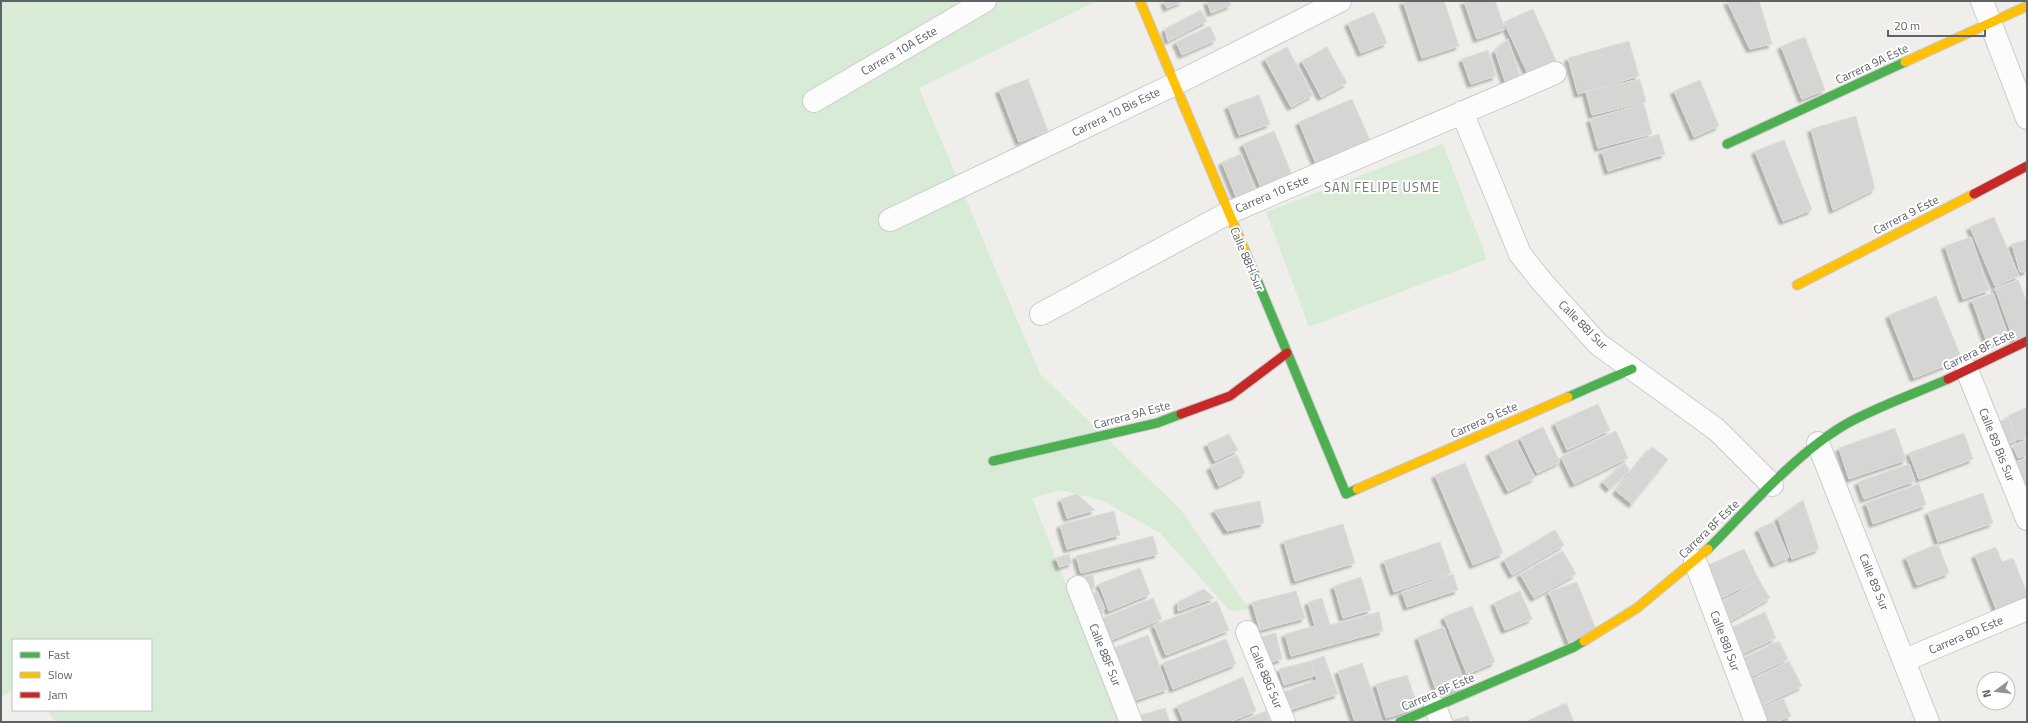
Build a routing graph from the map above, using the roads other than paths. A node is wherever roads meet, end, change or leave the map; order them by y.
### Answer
1 (985, 1) edge
2 (1140, 1) edge
3 (1340, 1) edge
4 (1982, 1) edge
5 (2027, 6) edge
6 (1990, 23) junction
7 (1555, 73) dead end
8 (1175, 84) junction
9 (814, 101) dead end
10 (1462, 112) junction
11 (2027, 118) edge
12 (1727, 144) dead end
13 (2027, 166) edge
14 (1228, 213) junction
15 (890, 220) dead end
16 (1797, 285) dead end
17 (1041, 314) dead end
18 (2027, 341) edge
19 (1287, 354) junction
20 (1632, 369) junction
21 (1967, 370) junction
22 (1818, 443) junction
23 (993, 461) dead end
24 (1772, 485) junction
25 (1346, 494) joint
26 (2027, 519) edge
27 (1695, 561) junction
28 (1078, 587) dead end
29 (2027, 609) edge
30 (1247, 632) dead end
31 (1904, 660) junction
32 (1438, 714) edge
33 (1131, 722) edge
34 (1284, 722) edge
35 (1400, 722) edge
36 (1756, 722) edge
37 (1928, 722) edge

1 - 9 street, Carrera 10A Este
2 - 8 street, Calle 88H Sur
3 - 8 street, Carrera 10 Bis Este
4 - 6 street
5 - 6 street, Carrera 9A Este
6 - 11 street
6 - 12 street, Carrera 9A Este
7 - 10 street, Carrera 10 Este
8 - 14 street, Calle 88H Sur
8 - 15 street, Carrera 10 Bis Este
10 - 14 street, Carrera 10 Este
10 - 20 street, Calle 88J Sur
13 - 16 street, Carrera 9 Este
14 - 17 street, Carrera 10 Este
14 - 19 street, Calle 88H Sur
18 - 21 street, Carrera 8F Este
19 - 23 street, Carrera 9A Este
19 - 25 street, Calle 88H Sur
20 - 24 street, Calle 88J Sur
20 - 25 street, Carrera 9 Este
21 - 22 street, Carrera 8F Este
21 - 26 street, Calle 89 Bis Sur
22 - 24 street, Carrera 8F Este
22 - 31 street, Calle 89 Sur
24 - 27 street, Carrera 8F Este
27 - 32 street, Carrera 8F Este
27 - 36 street, Calle 88J Sur
28 - 33 street, Calle 88F Sur
29 - 31 street, Carrera 8D Este
30 - 34 street, Calle 88G Sur
31 - 37 street, Calle 89 Sur
32 - 35 street, Carrera 8F Este

